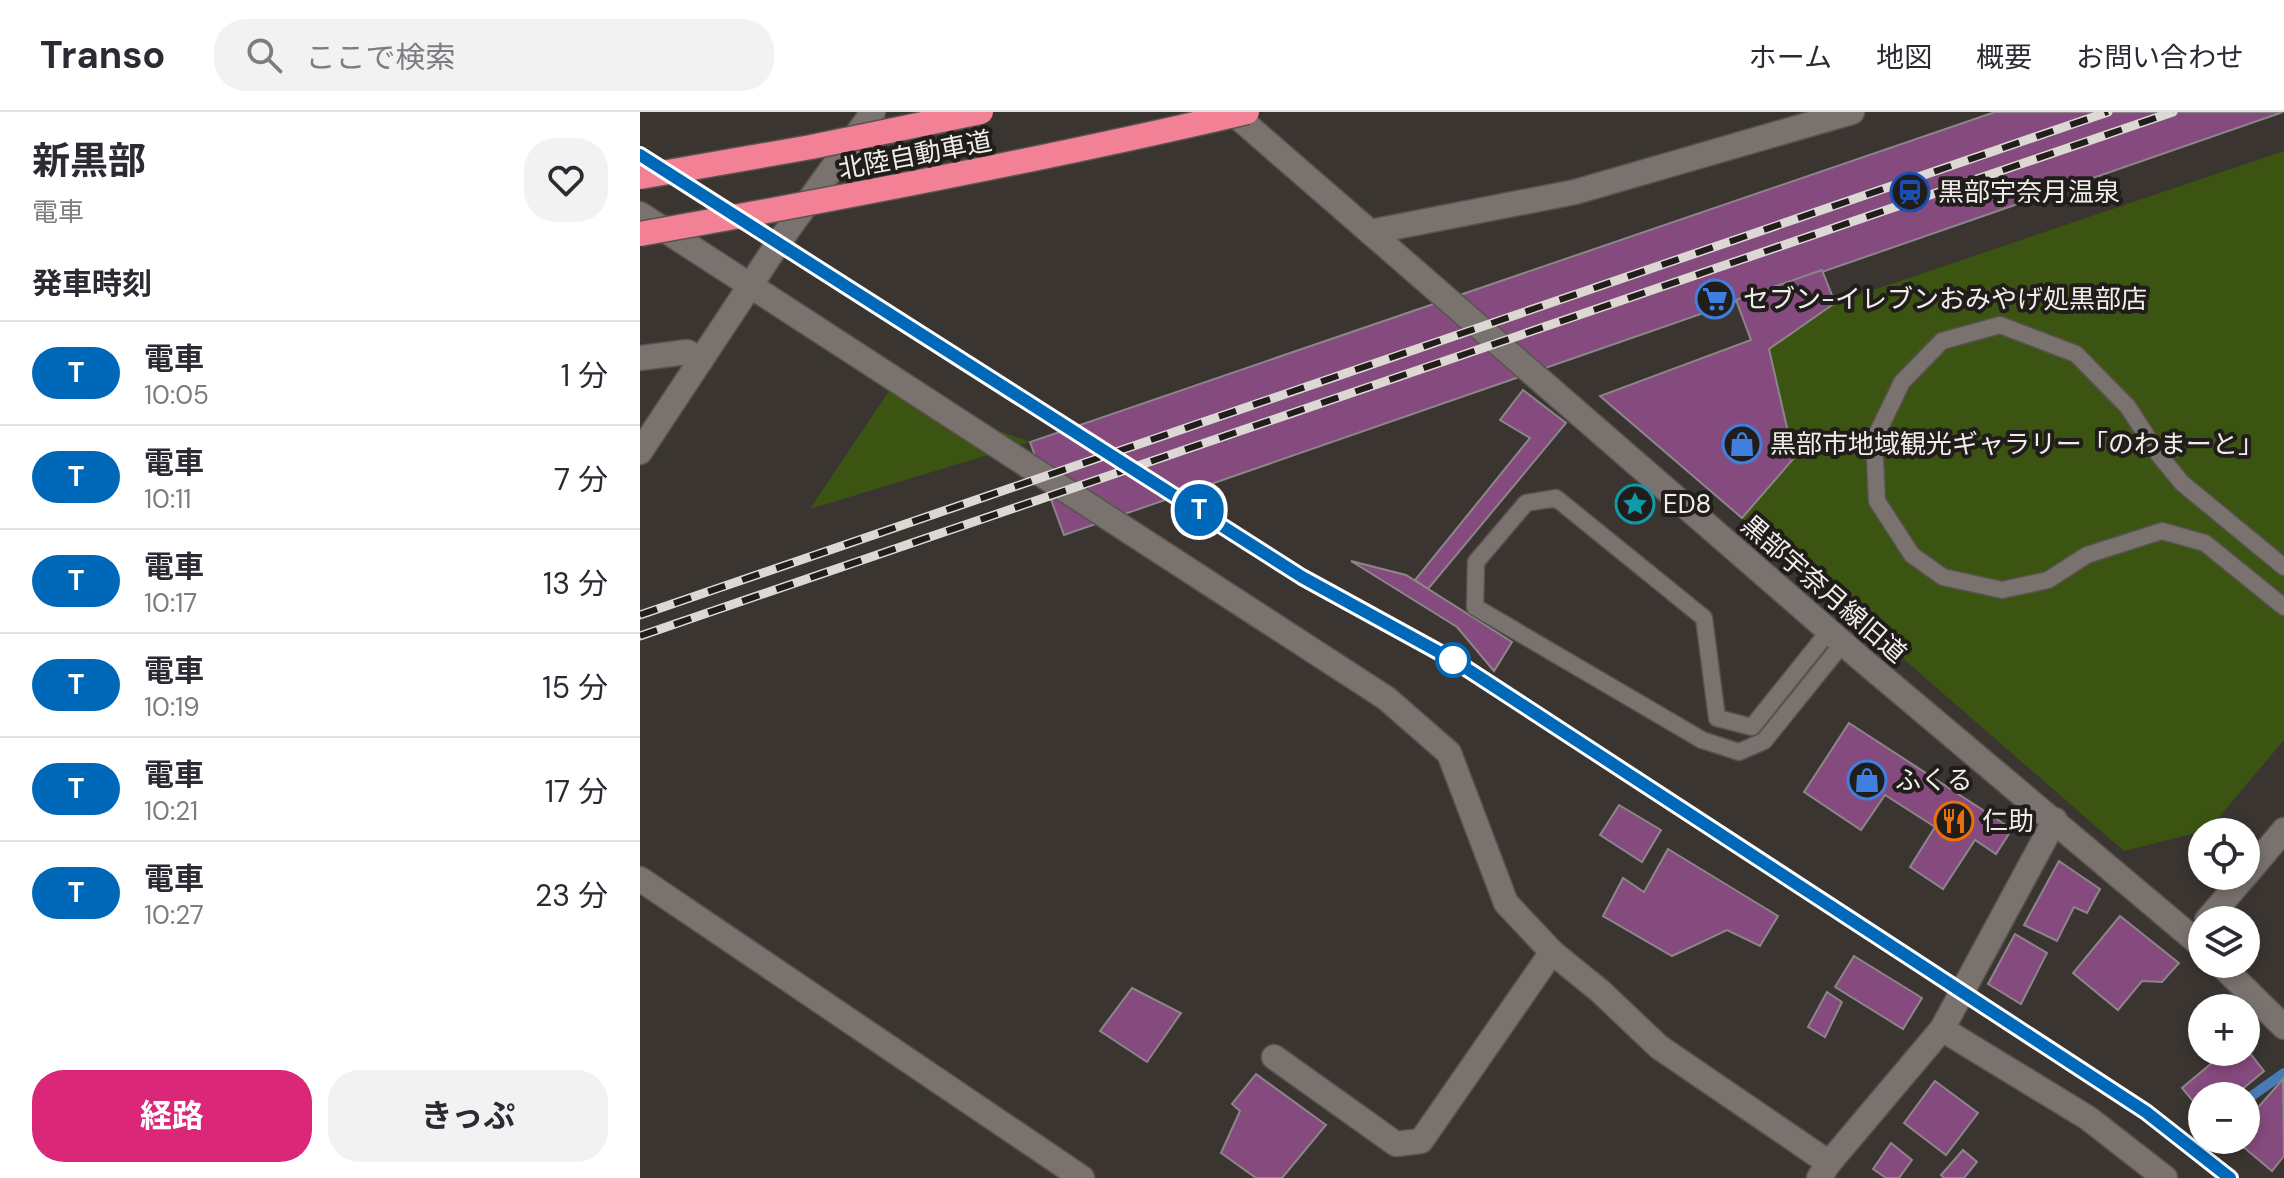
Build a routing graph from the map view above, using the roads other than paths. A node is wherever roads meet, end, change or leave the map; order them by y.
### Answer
1 (873, 112) edge
2 (981, 112) edge
3 (1232, 112) edge
4 (1247, 112) edge
5 (1852, 112) edge
6 (640, 177) edge
7 (640, 214) edge
8 (1370, 232) junction
9 (640, 234) edge
10 (751, 288) junction
11 (640, 358) edge
12 (701, 360) junction
13 (640, 452) edge
14 (2284, 567) edge
15 (2284, 607) edge
16 (1836, 637) junction
17 (2055, 820) junction
18 (2284, 830) edge
19 (2260, 859) edge
20 (640, 879) edge
21 (2235, 890) edge
22 (2222, 906) edge
23 (2188, 922) edge
24 (1552, 952) junction
25 (2234, 978) edge
26 (2284, 1027) edge
27 (1942, 1029) junction
28 (1274, 1057) dead end
29 (1824, 1171) edge
30 (1082, 1178) edge
31 (2165, 1178) edge

1 - 10 street
2 - 6 highway, 北陸自動車道, bridge
3 - 8 street, 黒部宇奈月線旧道
4 - 9 highway, 北陸自動車道, bridge
5 - 8 street
7 - 10 street
8 - 16 street, 黒部宇奈月線旧道
10 - 12 street
10 - 24 street
11 - 12 street
12 - 13 street
14 - 15 lane
16 - 16 lane
16 - 17 street, 黒部宇奈月線旧道
17 - 23 street, 黒部宇奈月線旧道
17 - 27 street
18 - 19 street
20 - 30 street
21 - 22 street
24 - 28 street
24 - 29 street
25 - 26 street
27 - 29 street
27 - 31 street

